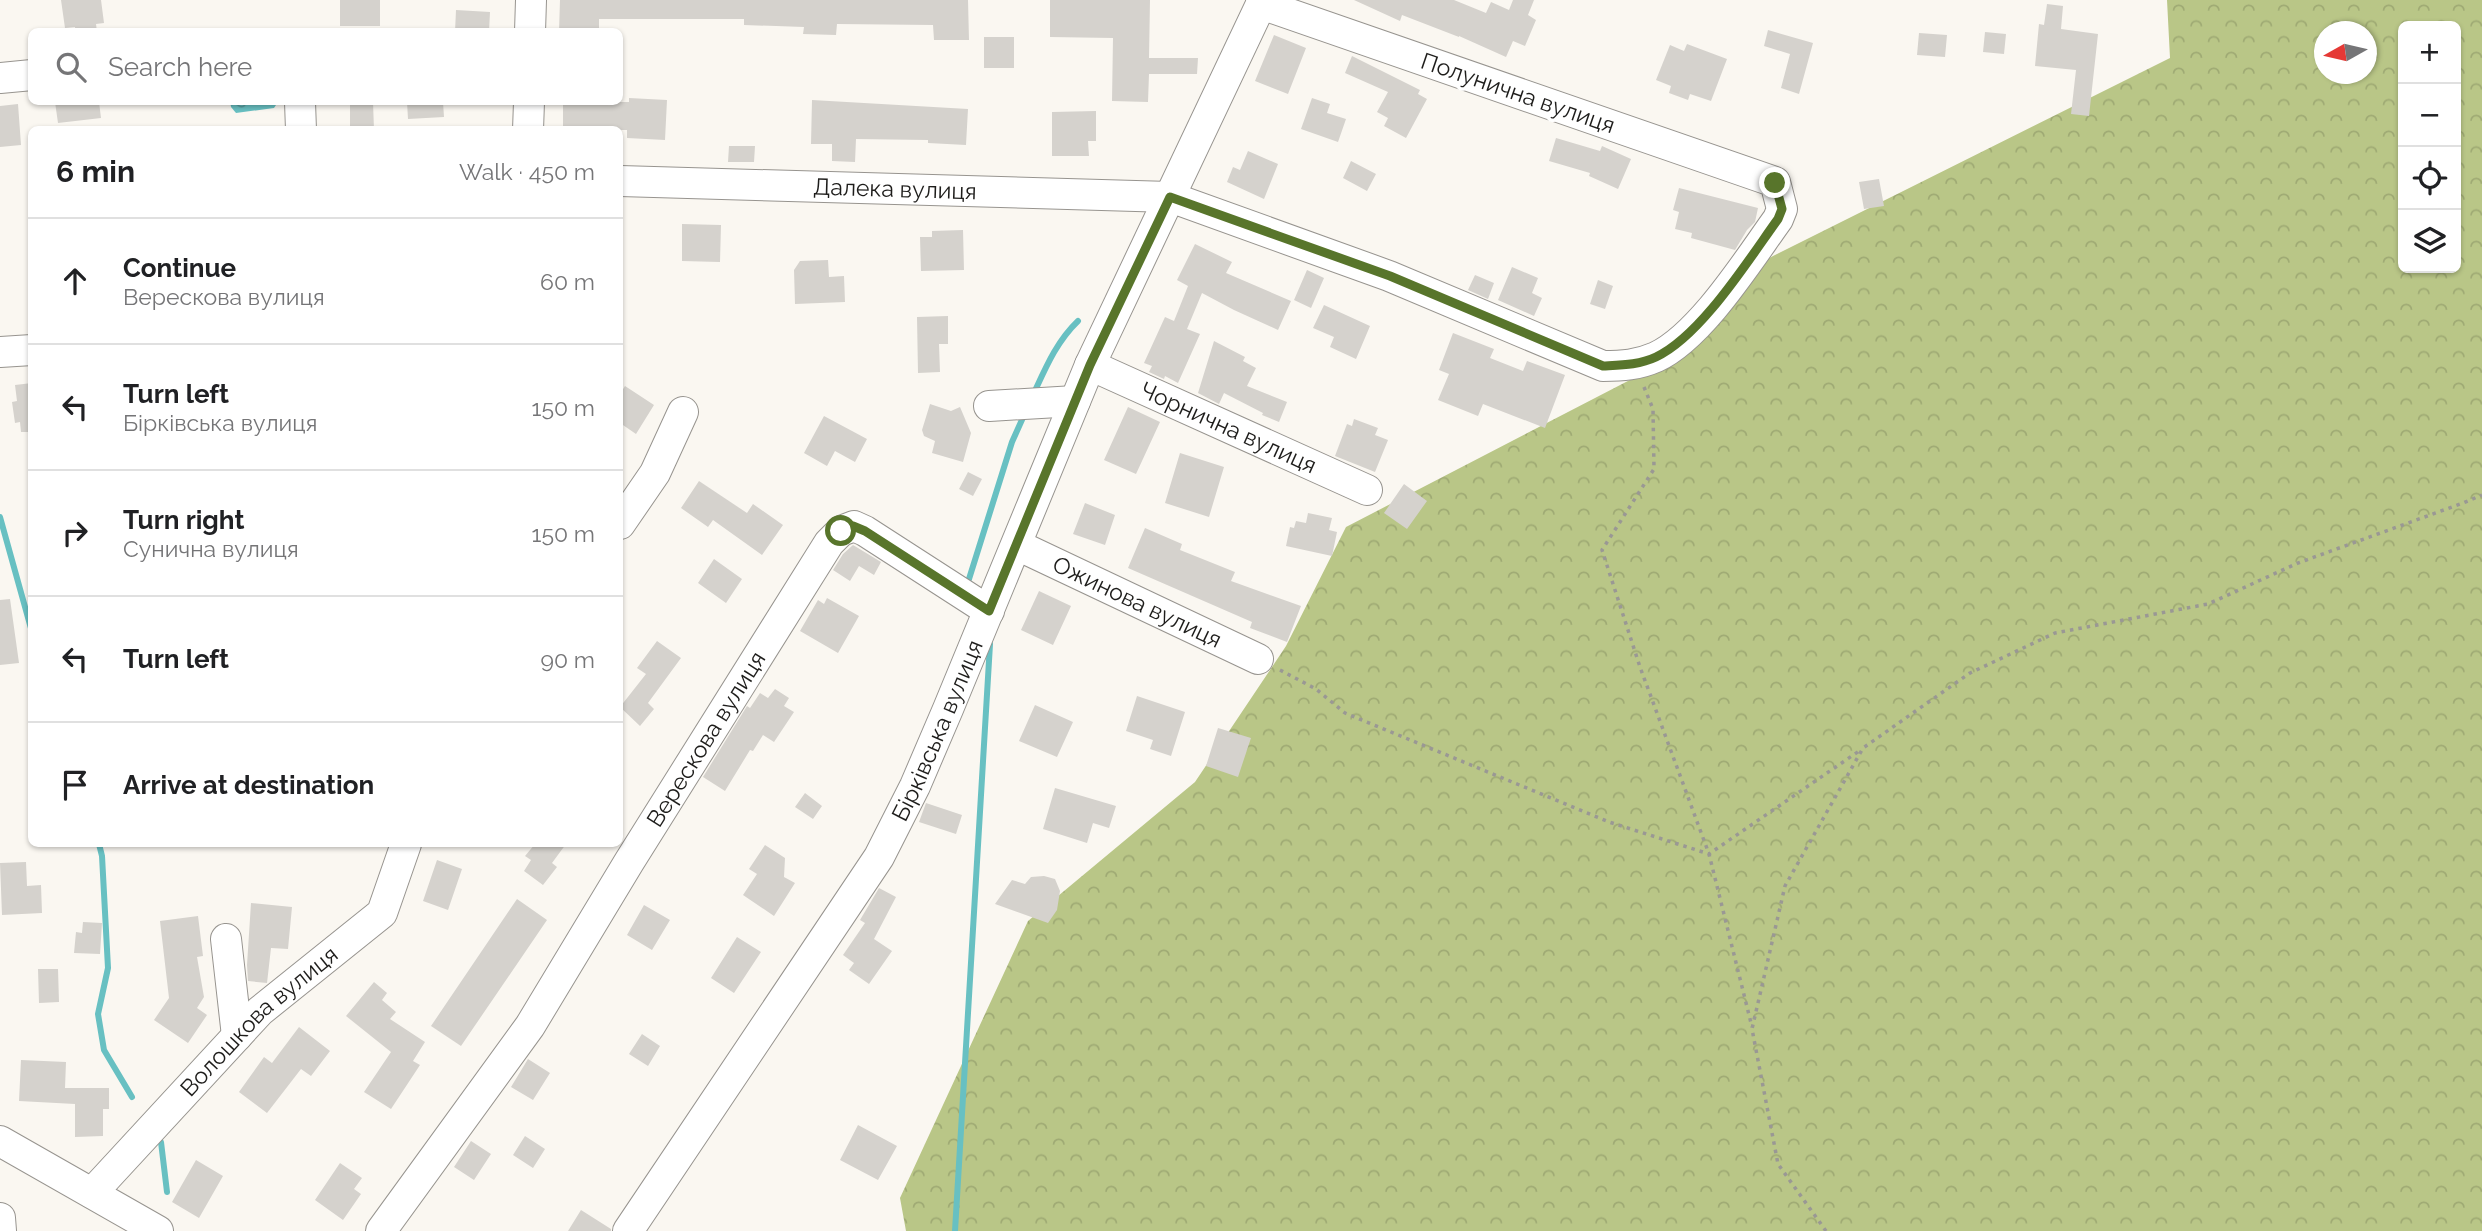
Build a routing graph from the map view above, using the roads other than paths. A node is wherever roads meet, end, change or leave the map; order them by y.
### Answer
1 (531, 0) edge
2 (1262, 2) edge
3 (530, 28) edge
4 (28, 75) edge
5 (0, 78) edge
6 (300, 105) edge
7 (529, 105) edge
8 (300, 126) edge
9 (528, 126) edge
10 (623, 181) edge
11 (1170, 197) junction
12 (28, 350) edge
13 (0, 352) edge
14 (1090, 365) junction
15 (1603, 366) joint
16 (1075, 401) junction
17 (989, 406) dead end
18 (683, 412) dead end
19 (1367, 491) dead end
20 (623, 520) edge
21 (1017, 545) junction
22 (989, 611) junction
23 (1258, 659) road end
24 (405, 847) edge
25 (226, 939) dead end
26 (237, 1036) junction
27 (0, 1141) edge
28 (92, 1193) junction
29 (0, 1218) edge
30 (1, 1231) edge
31 (158, 1231) edge
32 (381, 1231) edge
33 (628, 1231) edge

1 - 3 street
2 - 11 street, Бірківська вулиця
2 - 15 street, Полунична вулиця
4 - 5 street
6 - 8 street
7 - 9 street
10 - 11 street, Далека вулиця
11 - 14 street, Бірківська вулиця
11 - 15 street, Далека вулиця
12 - 13 street
14 - 16 street, Бірківська вулиця
14 - 19 street, Чорнична вулиця
16 - 17 street
16 - 21 street, Бірківська вулиця
18 - 20 street
21 - 22 street, Бірківська вулиця
21 - 23 street, Ожинова вулиця
22 - 32 street, Верескова вулиця
22 - 33 street, Бірківська вулиця
24 - 26 street, Волошкова вулиця
25 - 26 street
26 - 28 street, Волошкова вулиця
27 - 28 street
28 - 31 street
29 - 30 street

